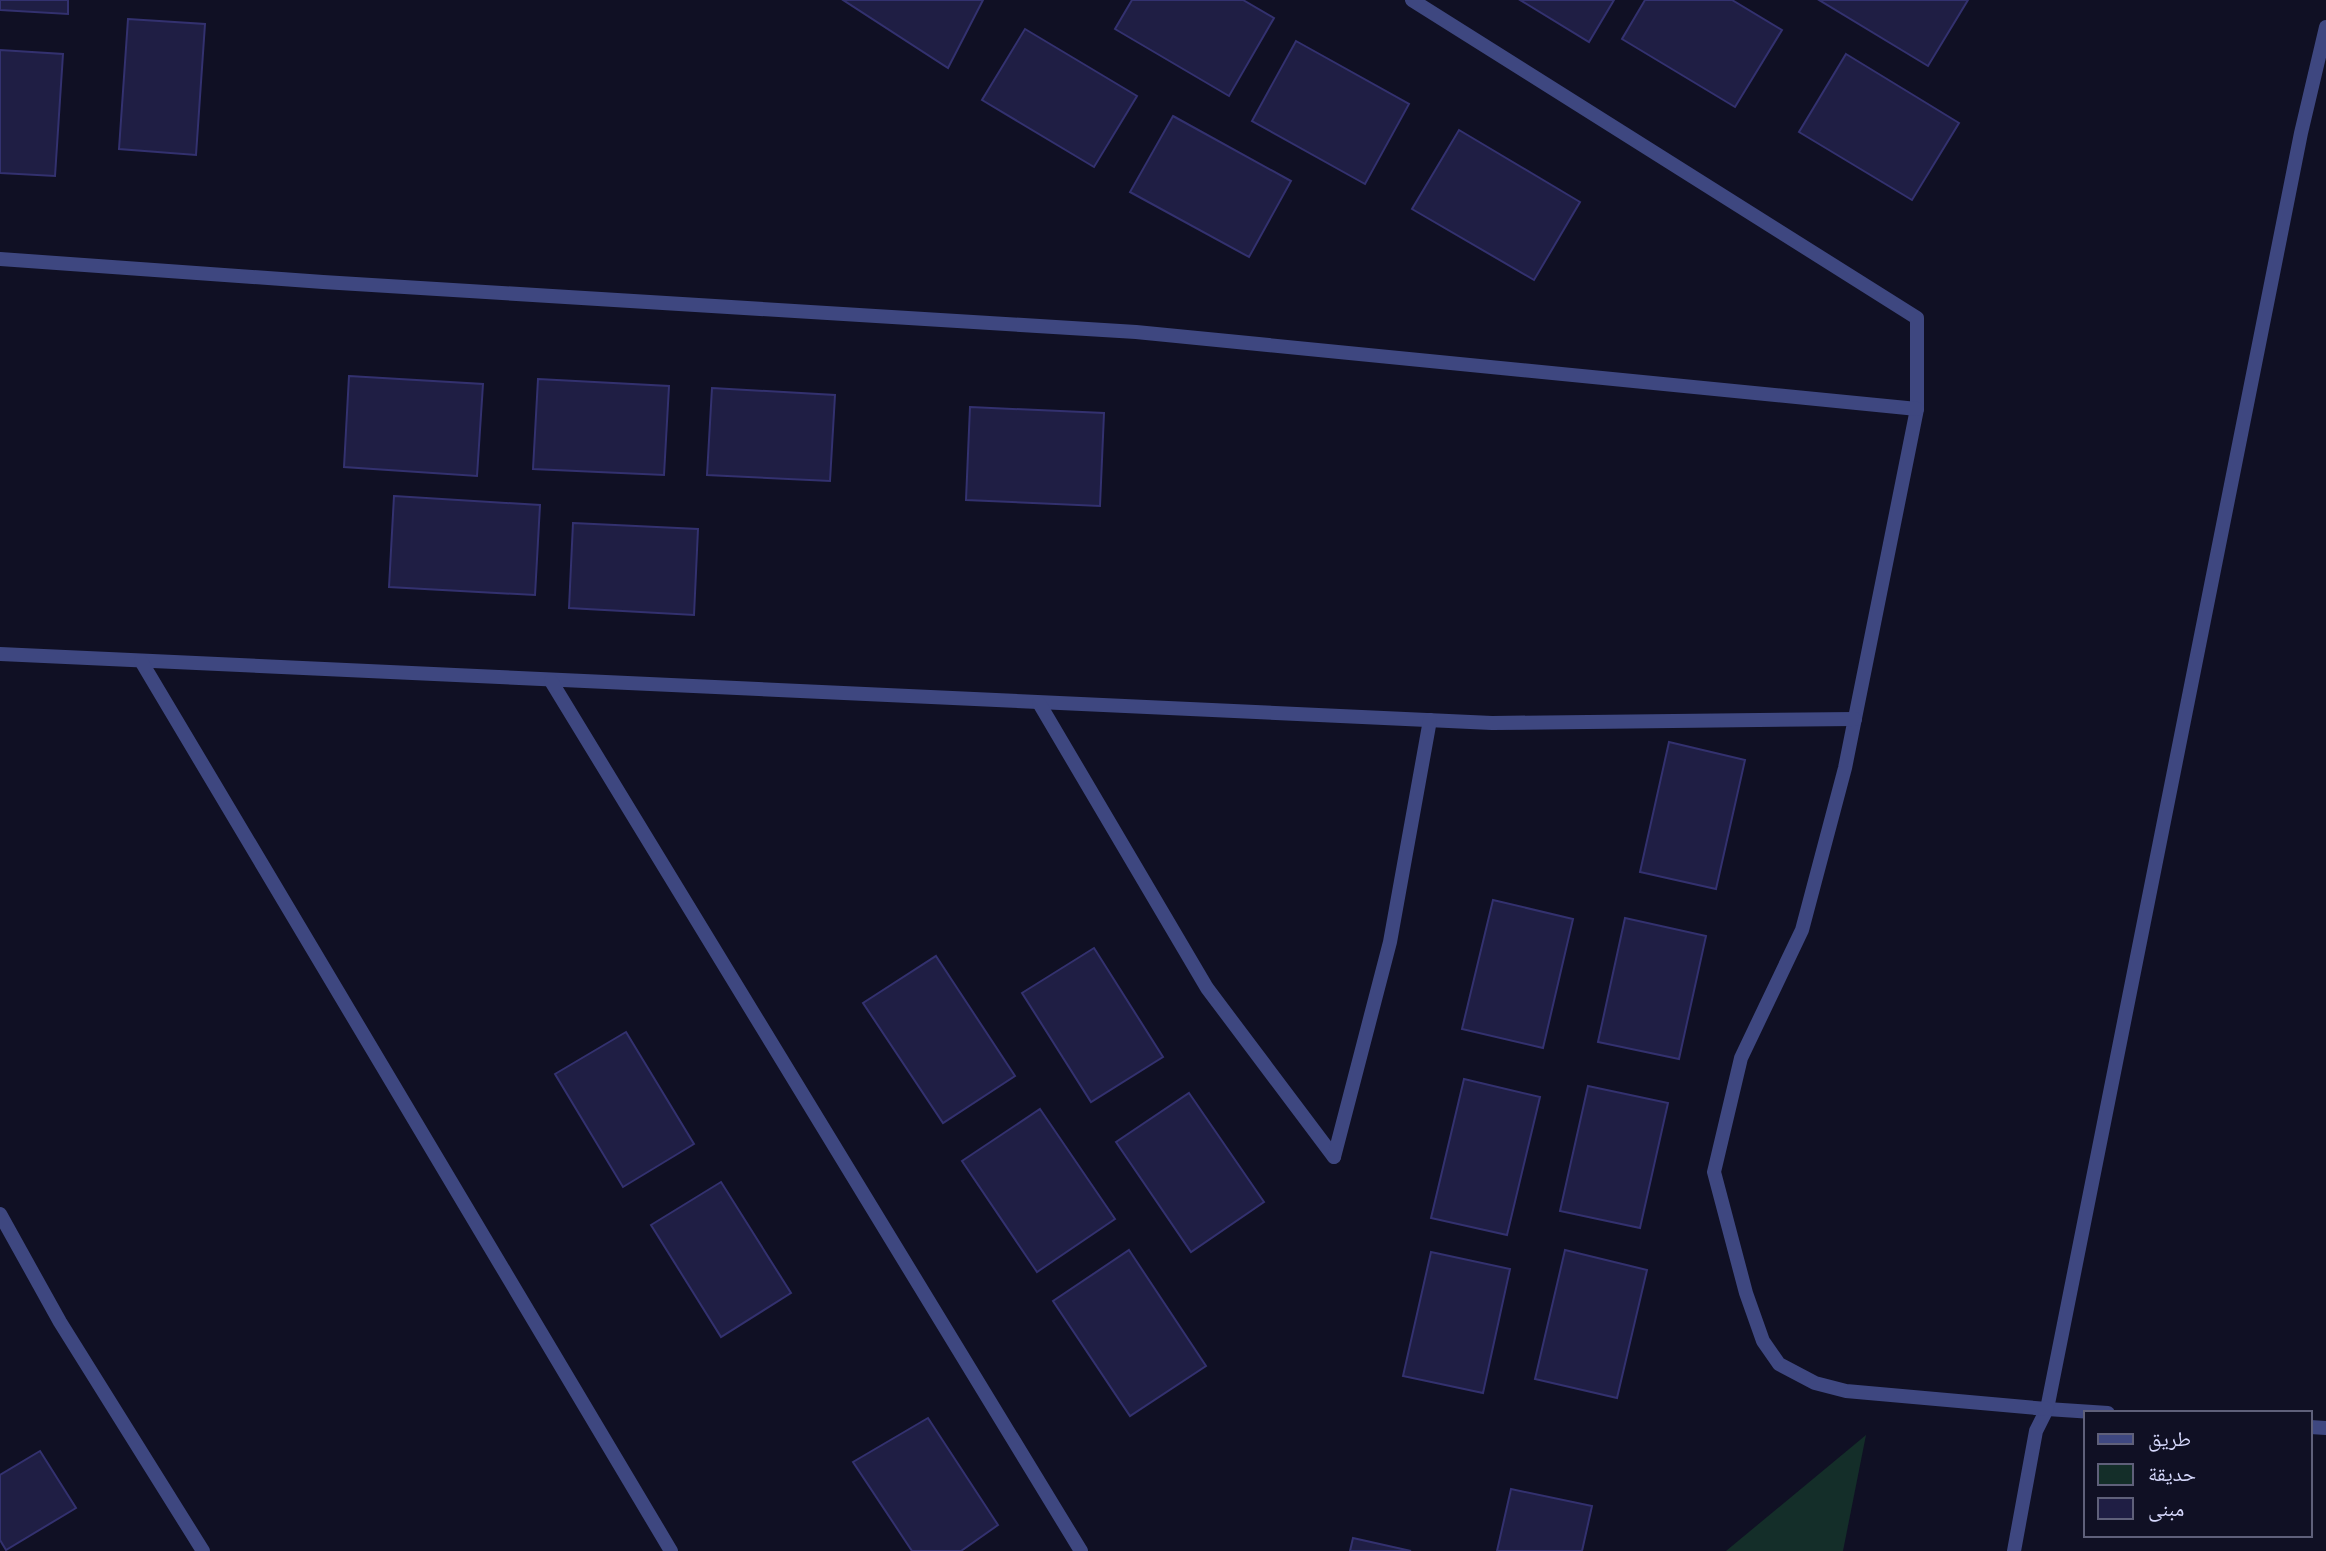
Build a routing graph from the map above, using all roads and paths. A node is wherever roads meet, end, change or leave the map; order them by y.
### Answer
1 (1412, 0) edge
2 (2326, 27) edge
3 (0, 259) edge
4 (1917, 409) junction
5 (0, 654) edge
6 (141, 661) junction
7 (551, 681) junction
8 (1039, 703) junction
9 (1855, 719) junction
10 (1430, 720) junction
11 (0, 1214) edge
12 (2047, 1409) junction
13 (2084, 1411) edge
14 (202, 1551) edge
15 (671, 1551) edge
16 (1081, 1551) edge
17 (2014, 1551) edge

1 - 4 street
2 - 12 street
3 - 4 street
4 - 9 street
5 - 6 street
6 - 7 street
6 - 15 street
7 - 8 street
7 - 16 street
8 - 10 street
8 - 10 street
9 - 10 street
9 - 12 street
11 - 14 street
12 - 13 street
12 - 17 street

